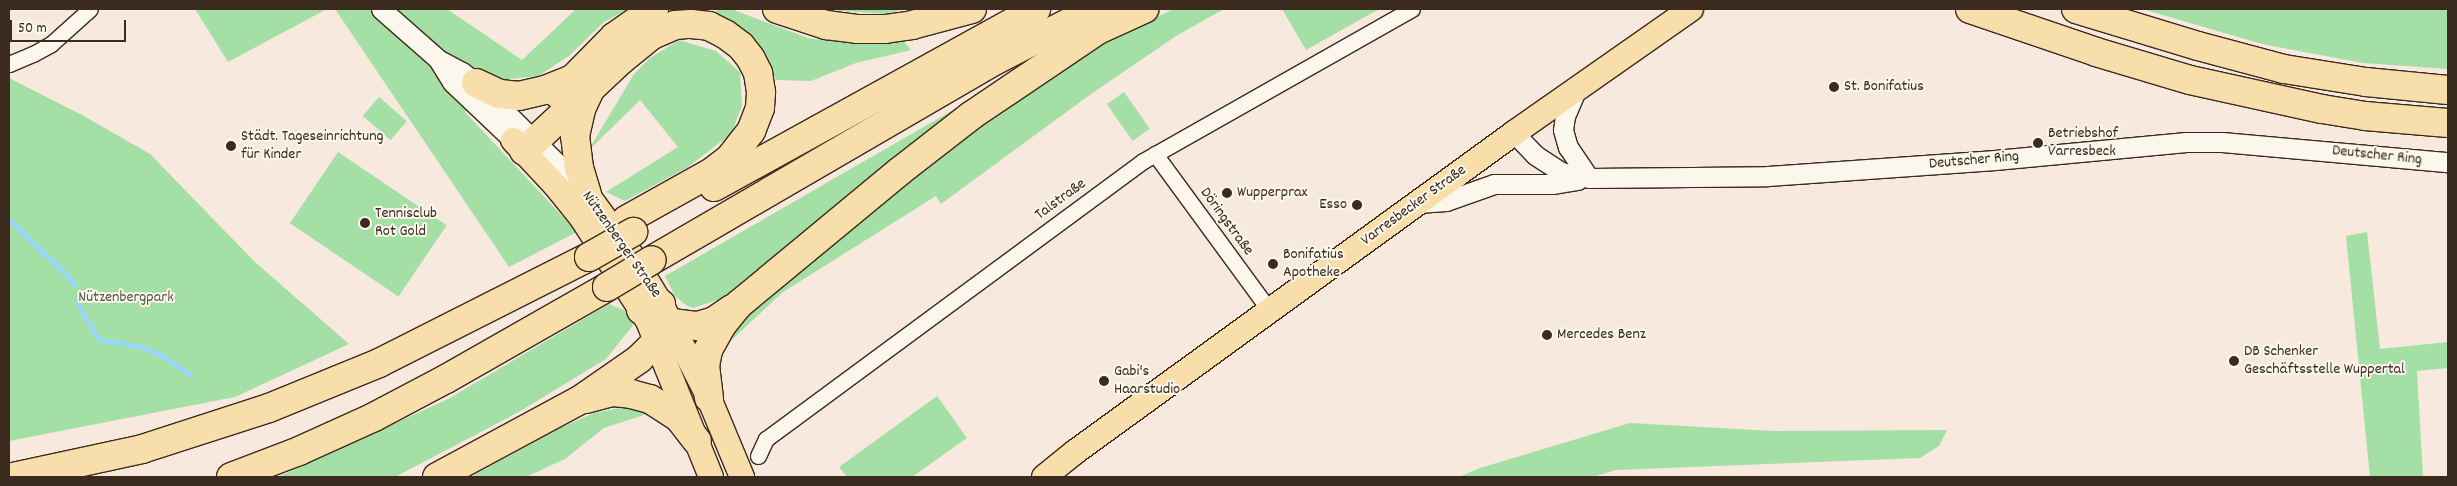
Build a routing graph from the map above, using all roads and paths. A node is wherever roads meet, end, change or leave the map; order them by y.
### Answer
1 (90, 9) edge
2 (381, 9) edge
3 (654, 9) edge
4 (777, 9) edge
5 (972, 9) edge
6 (1036, 9) edge
7 (1095, 9) edge
8 (1144, 9) edge
9 (1412, 9) edge
10 (1691, 9) edge
11 (1970, 9) edge
12 (2076, 9) edge
13 (439, 60) junction
14 (9, 64) edge
15 (476, 83) junction
16 (582, 83) junction
17 (1577, 88) junction
18 (2448, 90) edge
19 (2448, 123) edge
20 (1514, 132) junction
21 (524, 140) junction
22 (1154, 154) junction
23 (2448, 162) edge
24 (1589, 178) junction
25 (587, 194) junction
26 (1418, 203) junction
27 (629, 226) junction
28 (738, 306) junction
29 (1269, 310) junction
30 (659, 320) junction
31 (709, 398) junction
32 (580, 400) junction
33 (698, 441) junction
34 (758, 456) dead end
35 (13, 477) edge
36 (231, 477) edge
37 (437, 477) edge
38 (711, 477) edge
39 (742, 477) edge
40 (1044, 477) edge

1 - 14 street
2 - 13 street, Nützenberger Straße
3 - 16 highway
4 - 5 highway
6 - 27 highway
7 - 36 highway, bridge
8 - 28 highway
9 - 22 street, Talstraße
10 - 17 main road, Varresbecker Straße
11 - 19 highway
12 - 18 highway
13 - 15 street, Nützenberger Straße
13 - 21 street, Nützenberger Straße
15 - 16 highway
15 - 21 street, Nützenberger Straße
16 - 21 highway
16 - 25 highway
16 - 27 highway
17 - 20 main road, Varresbecker Straße
17 - 24 street
20 - 24 street, Deutscher Ring
20 - 26 main road, Varresbecker Straße
21 - 25 street, Nützenberger Straße
21 - 30 main road, Nützenberger Straße
22 - 29 street, Döringstraße
22 - 34 street, Talstraße
23 - 24 street, Deutscher Ring
24 - 26 street
25 - 30 main road, Nützenberger Straße
26 - 29 main road, Varresbecker Straße
27 - 35 highway
28 - 30 highway
28 - 31 highway
29 - 40 main road, Varresbecker Straße
30 - 31 main road, Nützenberger Straße
30 - 32 highway
30 - 33 main road, Nützenberger Straße
31 - 39 main road, Nützenberger Straße
32 - 33 highway
32 - 37 highway
33 - 38 main road, Nützenberger Straße

